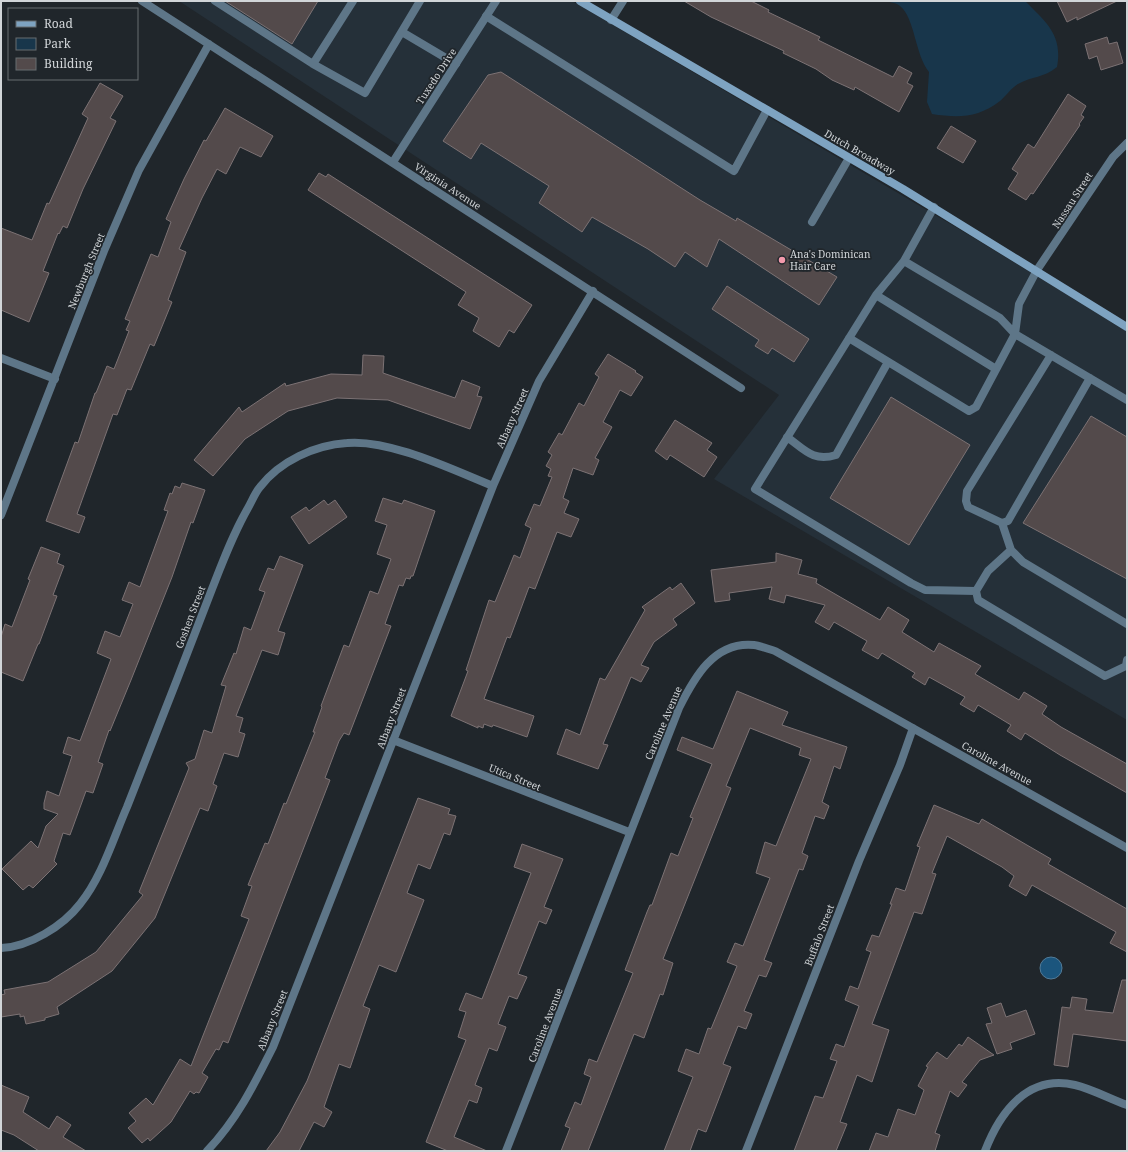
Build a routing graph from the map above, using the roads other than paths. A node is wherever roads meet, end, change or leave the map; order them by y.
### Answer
1 (142, 1) edge
2 (215, 1) edge
3 (353, 1) edge
4 (420, 1) edge
5 (496, 1) edge
6 (580, 1) edge
7 (623, 1) edge
8 (486, 16) junction
9 (611, 20) junction
10 (402, 32) junction
11 (209, 44) junction
12 (314, 64) junction
13 (456, 64) junction
14 (767, 110) junction
15 (1127, 143) edge
16 (849, 158) junction
17 (393, 162) junction
18 (934, 208) junction
19 (812, 222) dead end
20 (904, 261) junction
21 (1037, 270) junction
22 (593, 291) junction
23 (876, 294) junction
24 (1127, 327) edge
25 (1015, 334) junction
26 (849, 338) junction
27 (1051, 355) junction
28 (1, 358) edge
29 (888, 362) junction
30 (996, 369) junction
31 (1090, 378) junction
32 (55, 379) junction
33 (741, 388) dead end
34 (1127, 400) edge
35 (788, 437) junction
36 (493, 486) junction
37 (1, 515) edge
38 (1002, 523) junction
39 (1011, 550) junction
40 (976, 591) junction
41 (1127, 624) edge
42 (1127, 664) edge
43 (913, 728) junction
44 (393, 740) junction
45 (629, 832) junction
46 (1127, 848) edge
47 (1, 948) edge
48 (1127, 1105) edge
49 (207, 1151) edge
50 (506, 1151) edge
51 (746, 1151) edge
52 (985, 1151) edge

1 - 11 street, Virginia Avenue
2 - 12 street
3 - 12 street
4 - 10 street
5 - 8 street, Tuxedo Drive
6 - 9 main road, Dutch Broadway
7 - 9 street
8 - 13 street, Tuxedo Drive
8 - 14 street
9 - 14 main road, Dutch Broadway
10 - 12 street
10 - 13 street
11 - 17 street, Virginia Avenue
11 - 32 street, Newburgh Street
13 - 17 street, Tuxedo Drive
14 - 16 main road, Dutch Broadway
15 - 21 street, Nassau Street
16 - 18 main road, Dutch Broadway
16 - 19 street
17 - 22 street, Virginia Avenue
18 - 20 street
18 - 21 main road, Dutch Broadway
20 - 23 street
20 - 25 street
21 - 24 main road, Dutch Broadway
21 - 25 street, Nassau Street
22 - 33 street, Virginia Avenue
22 - 36 street, Albany Street
23 - 26 street
23 - 30 street
25 - 27 street
25 - 30 street
26 - 29 street
26 - 35 street
27 - 31 street
27 - 38 street
28 - 32 street
29 - 30 street
29 - 35 street
31 - 34 street
31 - 38 street
32 - 37 street, Newburgh Street
35 - 40 street
36 - 44 street, Albany Street
36 - 47 street, Goshen Street
38 - 39 street
39 - 40 street
39 - 41 street
40 - 42 street
43 - 45 street, Caroline Avenue
43 - 46 street, Caroline Avenue
43 - 51 street, Buffalo Street
44 - 45 street, Utica Street
44 - 49 street, Albany Street
45 - 50 street, Caroline Avenue
48 - 52 street

